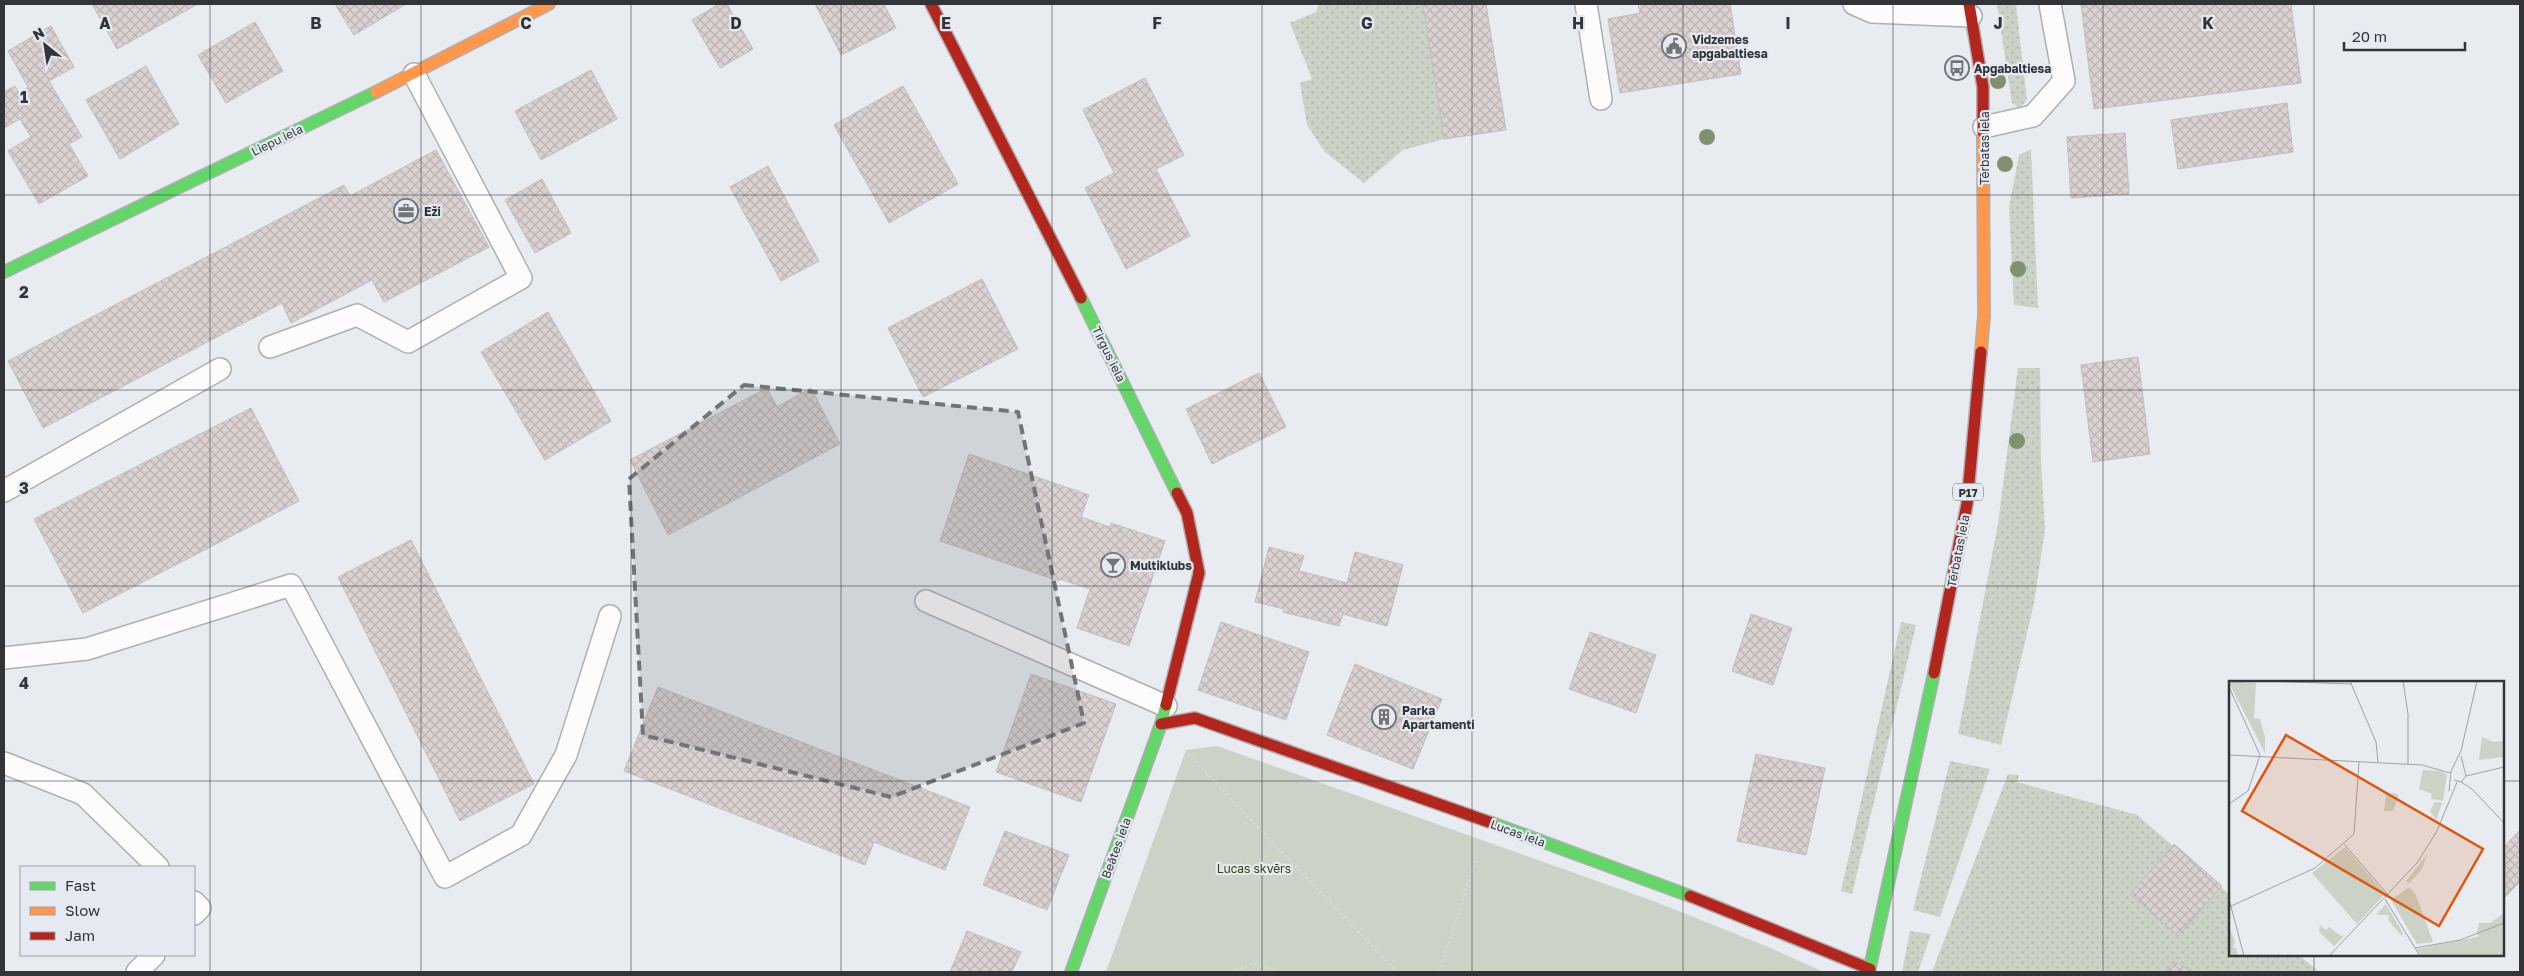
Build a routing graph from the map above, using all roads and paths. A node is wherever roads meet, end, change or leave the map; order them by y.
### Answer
1 (549, 4) edge
2 (931, 4) edge
3 (1586, 4) edge
4 (1854, 4) edge
5 (2050, 4) edge
6 (1970, 10) edge
7 (414, 74) junction
8 (1601, 99) dead end
9 (1984, 127) junction
10 (4, 272) edge
11 (270, 347) dead end
12 (220, 369) dead end
13 (4, 491) edge
14 (926, 600) dead end
15 (610, 616) dead end
16 (4, 658) edge
17 (1163, 715) junction
18 (4, 763) edge
19 (1488, 823) junction
20 (157, 866) edge
21 (195, 903) edge
22 (195, 913) edge
23 (153, 956) edge
24 (1869, 971) edge
25 (137, 972) edge
26 (1071, 972) edge
27 (1231, 972) edge
28 (1279, 972) edge
29 (1397, 972) edge
30 (1439, 972) edge

1 - 7 street, Liepu iela
2 - 17 street, Tirgus iela
3 - 8 lane
4 - 6 lane
5 - 9 lane
6 - 9 street, Tērbatas iela / P17
7 - 10 street, Liepu iela
7 - 11 lane
9 - 24 street, Tērbatas iela / P17
12 - 13 lane
14 - 17 lane
15 - 16 lane
17 - 19 street, Lucas iela
17 - 26 street, Beātes iela
17 - 29 path
18 - 20 lane
19 - 24 street, Lucas iela
19 - 30 path
21 - 22 lane
23 - 25 lane
27 - 28 path

